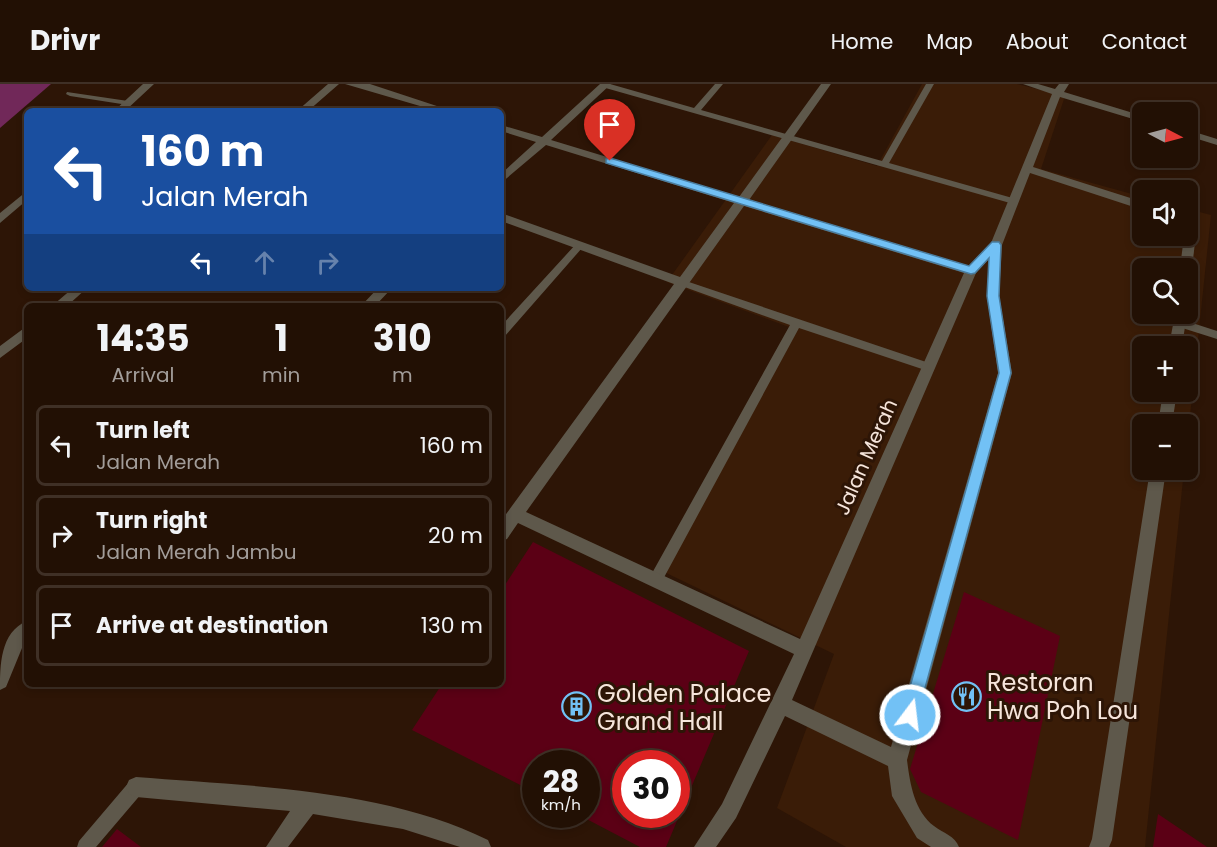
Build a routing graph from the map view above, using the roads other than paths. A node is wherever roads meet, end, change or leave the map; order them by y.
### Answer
1 (149, 84) edge
2 (334, 84) edge
3 (350, 84) edge
4 (606, 84) edge
5 (719, 84) edge
6 (826, 84) edge
7 (930, 84) edge
8 (1028, 84) edge
9 (367, 85) edge
10 (1062, 88) edge
11 (70, 94) dead end
12 (128, 104) junction
13 (123, 108) edge
14 (306, 108) edge
15 (438, 108) edge
16 (696, 110) junction
17 (1132, 115) edge
18 (504, 129) edge
19 (788, 136) junction
20 (1198, 136) edge
21 (544, 141) junction
22 (1217, 142) edge
23 (884, 164) junction
24 (1026, 168) junction
25 (504, 177) edge
26 (24, 197) edge
27 (742, 201) junction
28 (1013, 201) junction
29 (1132, 202) edge
30 (504, 218) edge
31 (0, 219) edge
32 (996, 245) junction
33 (579, 246) junction
34 (971, 271) junction
35 (683, 283) junction
36 (77, 291) edge
37 (383, 291) edge
38 (62, 303) edge
39 (370, 303) edge
40 (796, 323) junction
41 (1193, 324) edge
42 (504, 330) edge
43 (24, 333) edge
44 (1217, 335) edge
45 (0, 353) edge
46 (928, 367) junction
47 (1156, 480) edge
48 (516, 515) junction
49 (504, 530) edge
50 (656, 579) junction
51 (24, 632) edge
52 (804, 650) junction
53 (0, 681) edge
54 (781, 704) junction
55 (897, 760) junction
56 (136, 787) joint
57 (309, 802) junction
58 (468, 844) edge
59 (85, 847) edge
60 (276, 847) edge
61 (704, 847) edge
62 (949, 847) edge
63 (1099, 847) edge

1 - 12 street
2 - 14 street
3 - 9 street
4 - 16 lane
4 - 21 street
5 - 16 lane
6 - 19 street
7 - 23 lane
8 - 10 street
9 - 15 street
10 - 17 street
10 - 24 street, Jalan Merah
11 - 12 lane
12 - 13 street
16 - 19 lane
18 - 21 street
19 - 23 lane
19 - 27 street
20 - 22 street
21 - 25 street
21 - 27 street
23 - 28 lane
24 - 28 street, Jalan Merah
24 - 29 street
26 - 31 street
27 - 34 street
27 - 35 street
28 - 32 street, Jalan Merah
30 - 33 street
32 - 34 street, Jalan Merah
32 - 55 street
33 - 35 street
33 - 42 lane
34 - 46 street, Jalan Merah
35 - 40 lane
35 - 48 street
36 - 38 street
37 - 39 street
40 - 46 lane
40 - 50 lane
41 - 44 lane
43 - 45 street
46 - 52 street, Jalan Merah
47 - 63 street
48 - 49 street
48 - 50 street
50 - 52 street
51 - 53 street
52 - 54 street, Jalan Merah
54 - 55 street
54 - 61 street, Jalan Merah
55 - 62 street
56 - 57 street
56 - 59 lane
57 - 58 street
57 - 60 street

